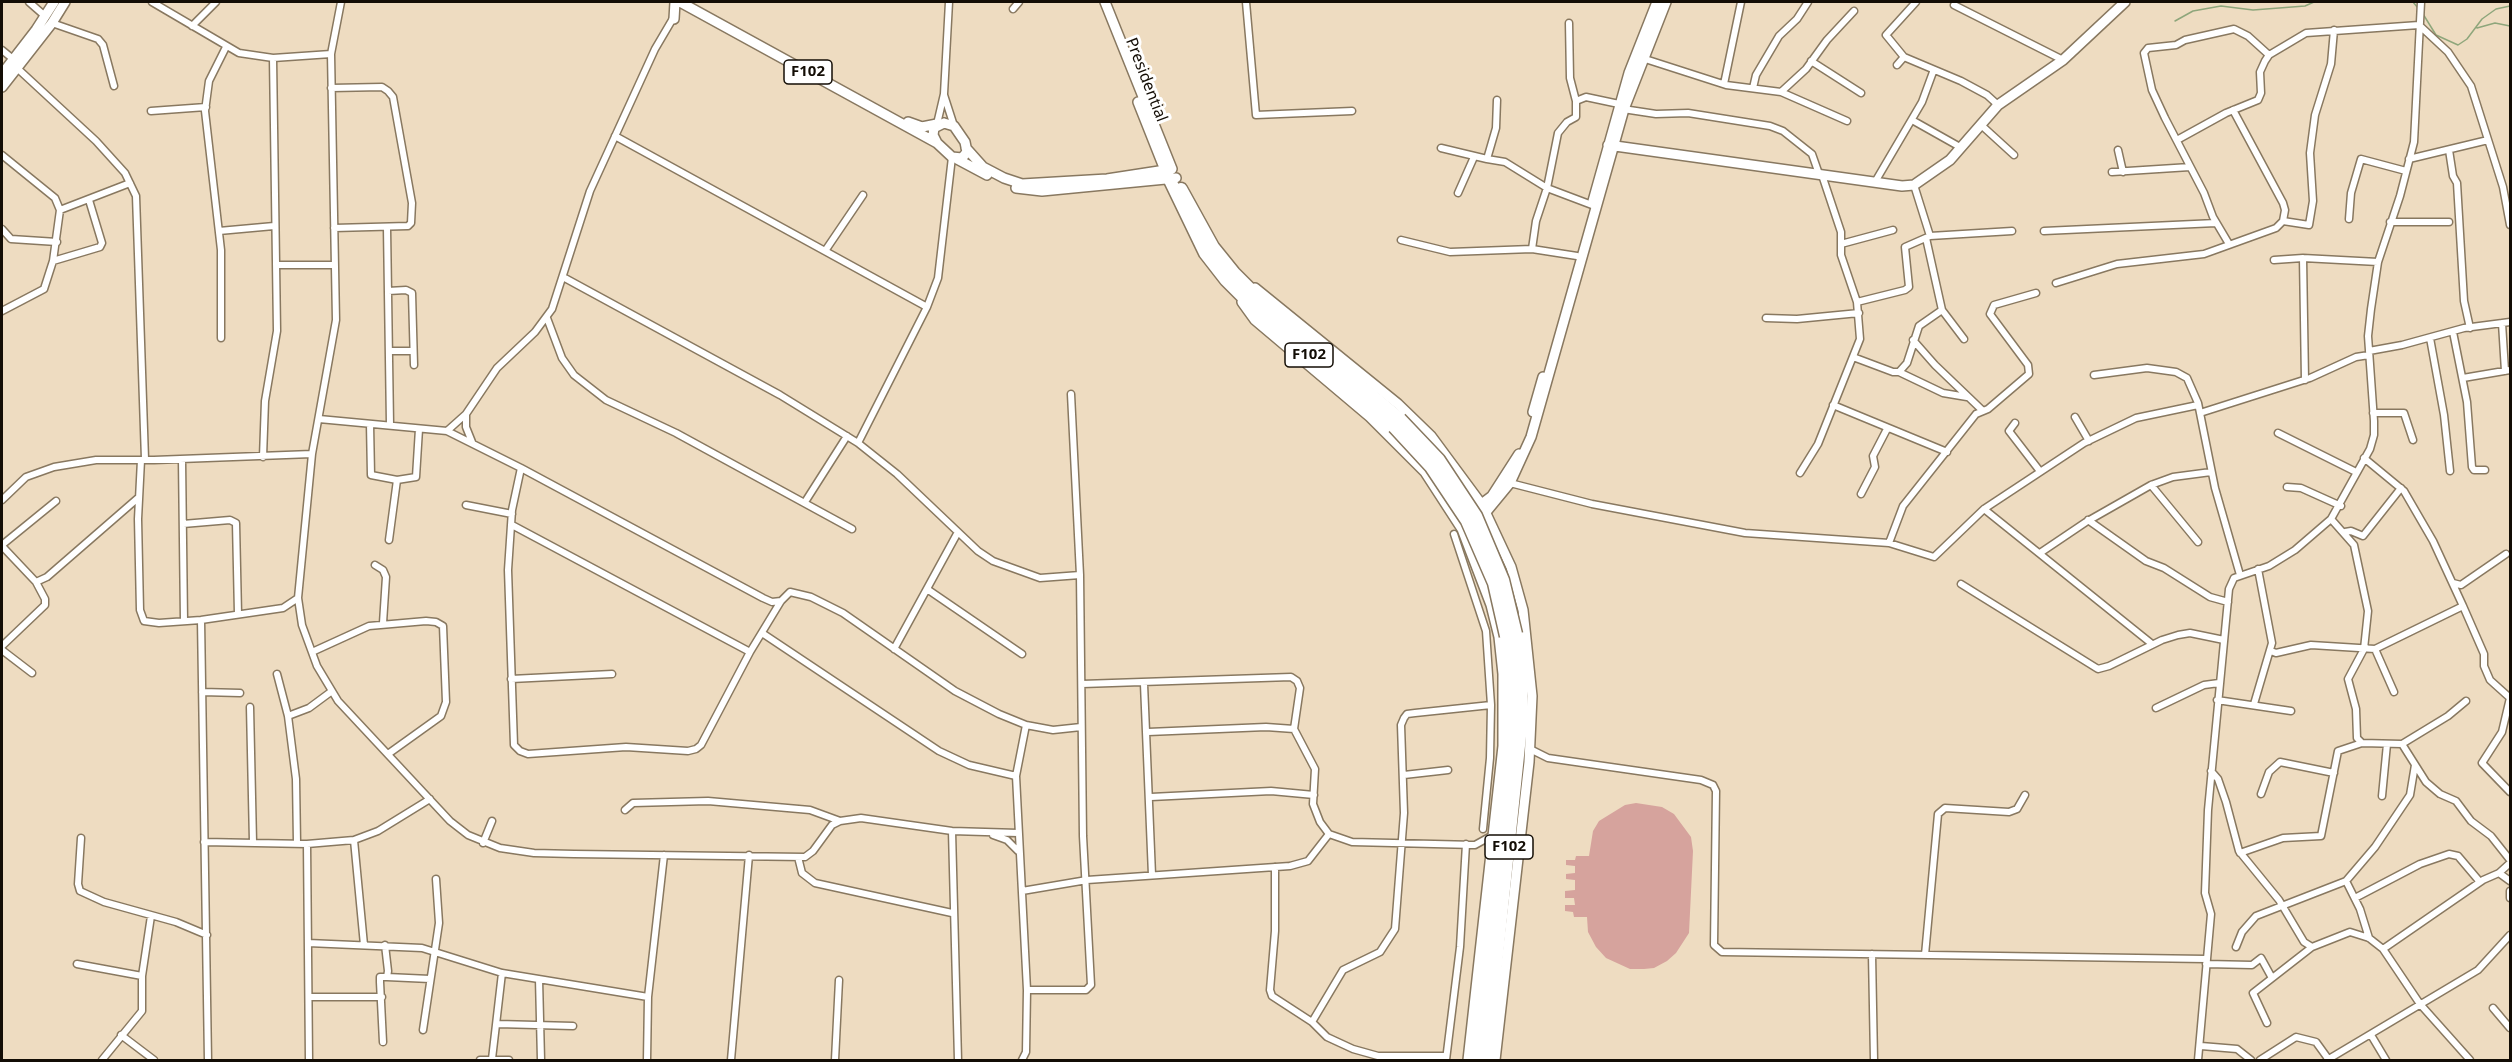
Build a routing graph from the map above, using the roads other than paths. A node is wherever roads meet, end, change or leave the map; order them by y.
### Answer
1 (29, 2) edge
2 (54, 2) edge
3 (65, 2) edge
4 (152, 2) edge
5 (216, 2) edge
6 (342, 2) edge
7 (680, 2) edge
8 (695, 2) edge
9 (949, 2) edge
10 (1019, 2) edge
11 (1099, 2) edge
12 (1105, 2) edge
13 (1246, 2) edge
14 (1658, 2) edge
15 (1666, 2) edge
16 (1741, 2) edge
17 (1808, 2) edge
18 (1916, 2) edge
19 (2121, 2) edge
20 (2421, 2) edge
21 (1954, 5) dead end
22 (1013, 9) dead end
23 (1854, 12) dead end
24 (674, 19) joint
25 (49, 20) junction
26 (1569, 23) dead end
27 (2419, 24) junction
28 (192, 26) junction
29 (2334, 30) junction
30 (226, 47) junction
31 (2, 50) edge
32 (331, 54) junction
33 (2269, 55) junction
34 (1904, 57) junction
35 (273, 58) junction
36 (1642, 58) junction
37 (2062, 60) junction
38 (1812, 61) junction
39 (15, 63) junction
40 (1897, 65) dead end
41 (1933, 72) junction
42 (2, 74) edge
43 (1724, 84) junction
44 (114, 86) dead end
45 (2, 87) edge
46 (331, 88) junction
47 (1753, 88) junction
48 (1781, 92) junction
49 (1861, 93) dead end
50 (944, 94) junction
51 (1497, 100) dead end
52 (1576, 101) junction
53 (1998, 105) junction
54 (206, 107) junction
55 (1620, 107) junction
56 (2233, 110) junction
57 (151, 111) dead end
58 (1352, 111) dead end
59 (1912, 120) junction
60 (1847, 121) dead end
61 (937, 124) junction
62 (1980, 124) junction
63 (954, 126) junction
64 (615, 136) junction
65 (2177, 140) junction
66 (2488, 140) junction
67 (937, 143) junction
68 (1612, 145) junction
69 (1960, 147) junction
70 (966, 148) junction
71 (1441, 148) dead end
72 (2118, 150) dead end
73 (2449, 150) junction
74 (2, 155) edge
75 (2014, 155) dead end
76 (1474, 157) junction
77 (955, 158) junction
78 (1487, 159) junction
79 (2409, 159) junction
80 (2190, 167) junction
81 (2406, 171) junction
82 (2112, 172) dead end
83 (2124, 172) junction
84 (1170, 174) junction
85 (1820, 175) junction
86 (1875, 182) junction
87 (130, 183) junction
88 (1914, 185) junction
89 (1547, 188) junction
90 (1458, 193) dead end
91 (863, 195) dead end
92 (88, 200) junction
93 (1592, 205) junction
94 (60, 210) junction
95 (2349, 219) dead end
96 (2285, 220) junction
97 (2390, 222) junction
98 (2449, 222) dead end
99 (2216, 223) junction
100 (2511, 225) edge
101 (274, 226) junction
102 (334, 228) junction
103 (387, 228) junction
104 (2, 229) edge
105 (1893, 230) dead end
106 (219, 231) junction
107 (2012, 231) dead end
108 (2044, 231) dead end
109 (1928, 237) junction
110 (1401, 240) dead end
111 (57, 243) junction
112 (1841, 244) junction
113 (2229, 244) junction
114 (1532, 249) junction
115 (825, 251) junction
116 (1578, 256) junction
117 (2304, 258) junction
118 (2274, 260) dead end
119 (54, 261) junction
120 (2378, 262) junction
121 (277, 265) junction
122 (334, 265) junction
123 (1230, 277) junction
124 (563, 278) junction
125 (2056, 283) dead end
126 (388, 291) junction
127 (2036, 293) dead end
128 (1857, 302) junction
129 (927, 307) junction
130 (1942, 310) junction
131 (2, 311) edge
132 (1858, 313) junction
133 (547, 318) junction
134 (1766, 318) dead end
135 (2511, 322) edge
136 (2502, 323) junction
137 (2470, 328) junction
138 (2453, 332) junction
139 (221, 338) dead end
140 (2430, 338) junction
141 (1964, 339) dead end
142 (1913, 340) junction
143 (390, 351) junction
144 (413, 351) junction
145 (2369, 353) junction
146 (1853, 357) junction
147 (414, 365) dead end
148 (2508, 371) edge
149 (1899, 372) junction
150 (2094, 375) dead end
151 (2463, 378) junction
152 (2305, 380) junction
153 (1071, 394) dead end
154 (1968, 397) junction
155 (1833, 405) junction
156 (2198, 405) junction
157 (1983, 411) junction
158 (2200, 413) junction
159 (2373, 413) junction
160 (466, 414) junction
161 (2075, 417) dead end
162 (319, 418) junction
163 (2015, 423) dead end
164 (370, 424) junction
165 (390, 424) junction
166 (419, 429) junction
167 (1887, 429) junction
168 (447, 431) junction
169 (2278, 433) dead end
170 (847, 436) junction
171 (2413, 440) dead end
172 (2088, 441) junction
173 (472, 442) junction
174 (858, 443) junction
175 (1947, 452) junction
176 (312, 454) junction
177 (262, 457) junction
178 (2364, 458) junction
179 (143, 460) junction
180 (182, 460) junction
181 (521, 468) junction
182 (2039, 470) junction
183 (2485, 470) dead end
184 (2450, 471) dead end
185 (2211, 472) junction
186 (2356, 472) junction
187 (1800, 473) dead end
188 (398, 480) junction
189 (1510, 483) junction
190 (2151, 485) junction
191 (2288, 487) dead end
192 (2401, 488) junction
193 (1861, 494) dead end
194 (138, 498) junction
195 (2, 500) edge
196 (56, 501) dead end
197 (805, 502) junction
198 (466, 505) dead end
199 (1482, 505) junction
200 (2341, 506) junction
201 (1984, 509) junction
202 (512, 514) junction
203 (1487, 514) junction
204 (1457, 519) junction
205 (2331, 519) junction
206 (2088, 520) junction
207 (183, 524) junction
208 (512, 525) junction
209 (852, 529) dead end
210 (1458, 531) junction
211 (958, 532) junction
212 (2344, 532) junction
213 (389, 540) dead end
214 (2198, 542) dead end
215 (1889, 543) junction
216 (2, 545) edge
217 (2040, 553) junction
218 (2506, 554) dead end
219 (375, 565) dead end
220 (2258, 569) junction
221 (2240, 575) junction
222 (1080, 576) junction
223 (36, 582) junction
224 (2453, 583) junction
225 (1961, 584) dead end
226 (927, 589) junction
227 (298, 598) junction
228 (781, 601) junction
229 (2228, 602) junction
230 (2463, 606) junction
231 (238, 614) junction
232 (201, 620) junction
233 (184, 621) junction
234 (383, 623) junction
235 (762, 633) junction
236 (2224, 639) junction
237 (2152, 644) junction
238 (2, 648) edge
239 (894, 649) junction
240 (2364, 649) junction
241 (2375, 649) junction
242 (2271, 651) junction
243 (312, 652) junction
244 (750, 652) junction
245 (1022, 654) dead end
246 (32, 673) dead end
247 (277, 674) dead end
248 (612, 674) dead end
249 (511, 679) junction
250 (2219, 683) junction
251 (1082, 684) junction
252 (1144, 684) junction
253 (332, 691) junction
254 (202, 692) junction
255 (2394, 692) dead end
256 (240, 693) dead end
257 (2510, 698) edge
258 (2217, 699) junction
259 (2466, 701) dead end
260 (2254, 704) junction
261 (1491, 705) junction
262 (250, 707) dead end
263 (2156, 708) dead end
264 (2291, 711) dead end
265 (288, 716) junction
266 (1026, 725) junction
267 (1081, 727) junction
268 (1294, 729) junction
269 (1148, 732) junction
270 (2362, 743) junction
271 (2387, 744) junction
272 (2402, 744) junction
273 (1530, 749) junction
274 (388, 754) junction
275 (1548, 758) junction
276 (1529, 762) junction
277 (2415, 765) junction
278 (1448, 770) dead end
279 (2211, 770) junction
280 (2334, 773) junction
281 (1404, 775) junction
282 (1016, 776) junction
283 (2511, 792) edge
284 (2261, 794) dead end
285 (1314, 795) junction
286 (2025, 795) dead end
287 (2382, 796) dead end
288 (1151, 797) junction
289 (430, 799) junction
290 (625, 810) dead end
291 (492, 820) dead end
292 (840, 821) junction
293 (1483, 829) dead end
294 (952, 831) junction
295 (981, 831) junction
296 (1018, 833) junction
297 (1329, 834) junction
298 (1494, 834) junction
299 (81, 838) dead end
300 (354, 840) junction
301 (204, 842) junction
302 (253, 842) junction
303 (297, 843) junction
304 (483, 843) junction
305 (1403, 843) junction
306 (307, 844) junction
307 (1466, 844) junction
308 (1475, 845) junction
309 (1018, 851) junction
310 (2240, 853) junction
311 (664, 855) junction
312 (749, 855) junction
313 (1491, 855) junction
314 (798, 857) junction
315 (2511, 861) edge
316 (1275, 867) junction
317 (2499, 873) junction
318 (1152, 875) junction
319 (436, 879) dead end
320 (1087, 880) junction
321 (2346, 881) junction
322 (2511, 881) edge
323 (2480, 882) junction
324 (1023, 891) junction
325 (2511, 891) edge
326 (2355, 898) junction
327 (2511, 898) edge
328 (2283, 905) junction
329 (952, 913) junction
330 (151, 916) junction
331 (207, 935) junction
332 (2511, 935) edge
333 (2368, 938) junction
334 (308, 943) junction
335 (364, 945) junction
336 (385, 945) junction
337 (2235, 947) dead end
338 (2312, 947) junction
339 (2384, 949) junction
340 (434, 952) junction
341 (1872, 954) junction
342 (1925, 955) junction
343 (2206, 962) junction
344 (77, 964) dead end
345 (502, 973) junction
346 (142, 976) junction
347 (387, 977) junction
348 (2272, 978) junction
349 (430, 979) junction
350 (539, 979) junction
351 (839, 980) dead end
352 (1027, 990) junction
353 (309, 997) junction
354 (382, 997) junction
355 (648, 997) junction
356 (2420, 1004) junction
357 (2493, 1008) dead end
358 (1312, 1022) junction
359 (2267, 1023) dead end
360 (498, 1024) junction
361 (540, 1026) junction
362 (573, 1026) dead end
363 (2511, 1028) edge
364 (423, 1030) dead end
365 (121, 1035) junction
366 (2372, 1035) junction
367 (383, 1042) dead end
368 (2201, 1046) junction
369 (1484, 1054) edge
370 (1378, 1058) edge
371 (1446, 1058) edge
372 (492, 1059) edge
373 (102, 1060) edge
374 (154, 1060) edge
375 (208, 1060) edge
376 (309, 1060) edge
377 (480, 1060) edge
378 (509, 1060) edge
379 (542, 1060) edge
380 (647, 1060) edge
381 (731, 1060) edge
382 (835, 1060) edge
383 (958, 1060) edge
384 (1022, 1060) edge
385 (1468, 1060) edge
386 (1874, 1060) edge
387 (2198, 1060) edge
388 (2251, 1060) edge
389 (2260, 1060) edge
390 (2328, 1060) edge
391 (2386, 1060) edge
392 (2470, 1060) edge

1 - 25 street
2 - 25 main road
3 - 25 main road
4 - 28 street
5 - 28 street
6 - 32 street
7 - 24 main road
7 - 67 main road, F102
8 - 61 main road, F102
9 - 50 street
10 - 22 street
11 - 84 main road, Presidential
12 - 84 main road
13 - 58 street
14 - 55 main road
15 - 36 main road
16 - 43 street
17 - 47 street
18 - 34 street
19 - 37 main road
20 - 27 street
21 - 37 street
23 - 38 street
24 - 64 street
25 - 39 main road
25 - 44 street
26 - 52 street
27 - 29 street
27 - 66 street
27 - 79 street
28 - 30 street
29 - 33 street
29 - 96 street
30 - 35 street
30 - 54 street
31 - 39 street
32 - 35 street
32 - 46 street
33 - 56 street
33 - 65 street
34 - 40 street
34 - 41 street
35 - 101 street
36 - 43 street
36 - 55 main road
37 - 53 main road
38 - 48 street
38 - 49 street
39 - 42 main road
39 - 45 main road
39 - 87 street
41 - 53 street
41 - 59 street
43 - 47 street
46 - 102 street
46 - 103 street
47 - 48 street
48 - 60 street
50 - 61 street
50 - 63 street
51 - 78 street
52 - 55 street
52 - 89 street
53 - 62 main road
54 - 57 street
54 - 106 street
55 - 68 main road
55 - 85 street
56 - 65 street
56 - 96 street
59 - 69 street
59 - 86 street
61 - 63 main road, F102
61 - 67 main road
62 - 69 main road
62 - 75 street
63 - 70 main road
64 - 115 street
64 - 124 street
65 - 80 street
66 - 73 street
66 - 100 street
67 - 77 main road, F102
68 - 85 main road
68 - 93 main road
68 - 189 main road
69 - 88 main road
70 - 77 main road
70 - 84 main road
71 - 76 street
72 - 83 street
73 - 79 street
73 - 137 street
74 - 94 street
76 - 78 street
76 - 90 street
77 - 84 main road, F102
77 - 129 street
78 - 89 street
79 - 81 street
80 - 83 street
80 - 99 street
81 - 95 street
81 - 97 street
82 - 83 street
84 - 123 highway, F102
85 - 86 main road
85 - 112 street
86 - 88 main road
87 - 92 street
87 - 179 street
88 - 109 street
89 - 93 street
89 - 114 street
91 - 115 street
92 - 94 street
92 - 119 street
93 - 116 main road
94 - 111 street
96 - 113 street
97 - 98 street
97 - 120 street
99 - 108 street
99 - 113 street
101 - 106 street
101 - 121 street
102 - 103 street
102 - 122 street
103 - 126 street
104 - 111 street
105 - 112 street
106 - 139 street
107 - 109 street
109 - 128 street
109 - 130 street
110 - 114 street
111 - 119 street
112 - 128 street
113 - 125 street
114 - 116 street
115 - 129 street
116 - 199 main road
117 - 118 street
117 - 120 street
117 - 152 street
119 - 131 street
120 - 145 street
121 - 122 street
121 - 177 street
122 - 162 street
123 - 199 main road
123 - 204 main road
123 - 369 highway, F102, bridge
124 - 133 street
124 - 170 street
126 - 143 street
126 - 144 street
127 - 157 street
128 - 132 street
129 - 174 street
130 - 141 street
130 - 142 street
132 - 134 street
132 - 146 street
133 - 160 street
133 - 197 street
135 - 136 street
136 - 137 street
136 - 148 street
137 - 138 street
138 - 140 street
138 - 151 street
140 - 145 street
140 - 184 street
142 - 149 street
142 - 154 street
143 - 144 street
143 - 165 street
144 - 147 street
145 - 152 street
145 - 159 street
146 - 149 street
146 - 155 street
148 - 151 street
149 - 154 street
150 - 156 street
151 - 183 street
152 - 158 street
153 - 222 street
154 - 157 street
155 - 167 street
155 - 187 street
156 - 158 street
156 - 172 street
157 - 175 street
158 - 185 street
159 - 171 street
159 - 178 street
160 - 168 street
160 - 173 street
161 - 172 street
162 - 164 street
162 - 176 street
163 - 182 street
164 - 165 street
164 - 188 street
165 - 166 street
166 - 168 street
166 - 188 street
167 - 175 street
167 - 193 street
168 - 173 street
169 - 186 street
170 - 174 street
170 - 197 street
172 - 182 street
173 - 181 street
174 - 211 street
175 - 215 street
176 - 177 street
176 - 227 street
177 - 180 street
178 - 186 street
178 - 192 street
179 - 180 street
179 - 194 street
179 - 195 street
180 - 207 street
181 - 202 street
181 - 228 street
182 - 201 street
185 - 190 street
185 - 221 street
186 - 200 street
188 - 213 street
189 - 203 main road
189 - 215 street
190 - 206 street
190 - 214 street
191 - 200 street
192 - 212 street
192 - 224 street
194 - 223 street
194 - 233 street
196 - 216 street
197 - 209 street
198 - 202 street
199 - 203 main road
199 - 204 main road
200 - 205 street
201 - 215 street
201 - 217 street
202 - 208 street
203 - 210 main road
203 - 273 main road
204 - 210 main road
205 - 212 street
205 - 220 street
206 - 217 street
206 - 229 street
207 - 231 street
207 - 233 street
208 - 244 street
208 - 249 street
210 - 261 street
210 - 298 main road
211 - 222 street
211 - 226 street
212 - 240 street
216 - 223 street
217 - 237 street
218 - 224 street
219 - 234 street
220 - 221 street
220 - 242 street
221 - 229 street
222 - 251 street
223 - 238 street
224 - 230 street
225 - 237 street
226 - 239 street
226 - 245 street
227 - 231 street
227 - 243 street
228 - 235 street
228 - 239 street
229 - 236 street
230 - 241 street
230 - 257 street
231 - 232 street
232 - 233 street
232 - 254 street
234 - 243 street
234 - 274 street
235 - 244 street
235 - 282 street
236 - 237 street
236 - 250 street
238 - 246 street
239 - 266 street
240 - 241 street
240 - 242 street
240 - 270 street
241 - 255 street
242 - 260 street
243 - 253 street
244 - 249 street
247 - 265 street
248 - 249 street
250 - 258 street
250 - 263 street
251 - 252 street
251 - 267 street
252 - 268 street
252 - 269 street
253 - 265 street
253 - 274 street
254 - 256 street
254 - 301 street
257 - 283 street
258 - 260 street
258 - 279 street
259 - 272 street
260 - 264 street
261 - 281 street
261 - 293 street
262 - 302 street
265 - 303 street
266 - 267 street
266 - 282 street
267 - 320 street
268 - 269 street
268 - 285 street
269 - 288 street
270 - 271 street
270 - 280 street
271 - 272 street
271 - 287 street
272 - 277 street
273 - 275 street
273 - 276 main road
274 - 289 street
275 - 276 street
275 - 341 street
276 - 369 main road
277 - 315 street
277 - 321 street
278 - 281 street
279 - 310 street
279 - 343 street
280 - 284 street
280 - 310 street
281 - 305 street
282 - 296 street
285 - 288 street
285 - 297 street
286 - 342 street
288 - 318 street
289 - 300 street
289 - 304 street
290 - 292 street
291 - 304 street
292 - 294 street
292 - 314 street
294 - 295 street
294 - 329 street
295 - 296 street
295 - 309 street
296 - 309 street
297 - 305 street
297 - 316 street
298 - 308 street
298 - 313 main road
299 - 330 street
300 - 306 street
300 - 335 street
301 - 302 street
301 - 331 street
302 - 303 street
303 - 306 street
304 - 311 street
305 - 307 street
305 - 358 street
306 - 334 street
307 - 308 street
307 - 371 street
308 - 313 street
309 - 324 street
310 - 328 street
311 - 312 street
311 - 355 street
312 - 314 street
312 - 381 street
313 - 369 main road
314 - 329 street
315 - 317 street
316 - 318 street
316 - 358 street
317 - 322 street
317 - 323 street
318 - 320 street
319 - 340 street
320 - 324 street
320 - 352 street
321 - 326 street
321 - 328 street
323 - 326 street
323 - 339 street
324 - 352 street
325 - 327 street
326 - 333 street
328 - 337 street
328 - 338 street
329 - 383 street
330 - 331 street
330 - 346 street
331 - 375 street
332 - 356 street
333 - 338 street
333 - 339 street
334 - 335 street
334 - 353 street
335 - 336 street
336 - 340 street
336 - 347 street
338 - 348 street
339 - 356 street
340 - 345 street
340 - 349 street
341 - 342 street
341 - 386 street
342 - 343 street
343 - 348 street
343 - 368 street
344 - 346 street
345 - 350 street
345 - 360 street
346 - 365 street
347 - 349 street
347 - 354 street
348 - 359 street
349 - 364 street
350 - 355 street
350 - 361 street
351 - 382 street
352 - 384 street
353 - 354 street
353 - 376 street
354 - 367 street
355 - 380 street
356 - 366 street
356 - 392 street
357 - 363 street
358 - 370 street
360 - 361 street
360 - 372 street
361 - 362 street
361 - 379 street
365 - 373 street
365 - 374 street
366 - 390 street
366 - 391 street
368 - 387 street
368 - 388 street
369 - 385 main road
370 - 371 street
372 - 377 street
372 - 378 street
389 - 390 street

